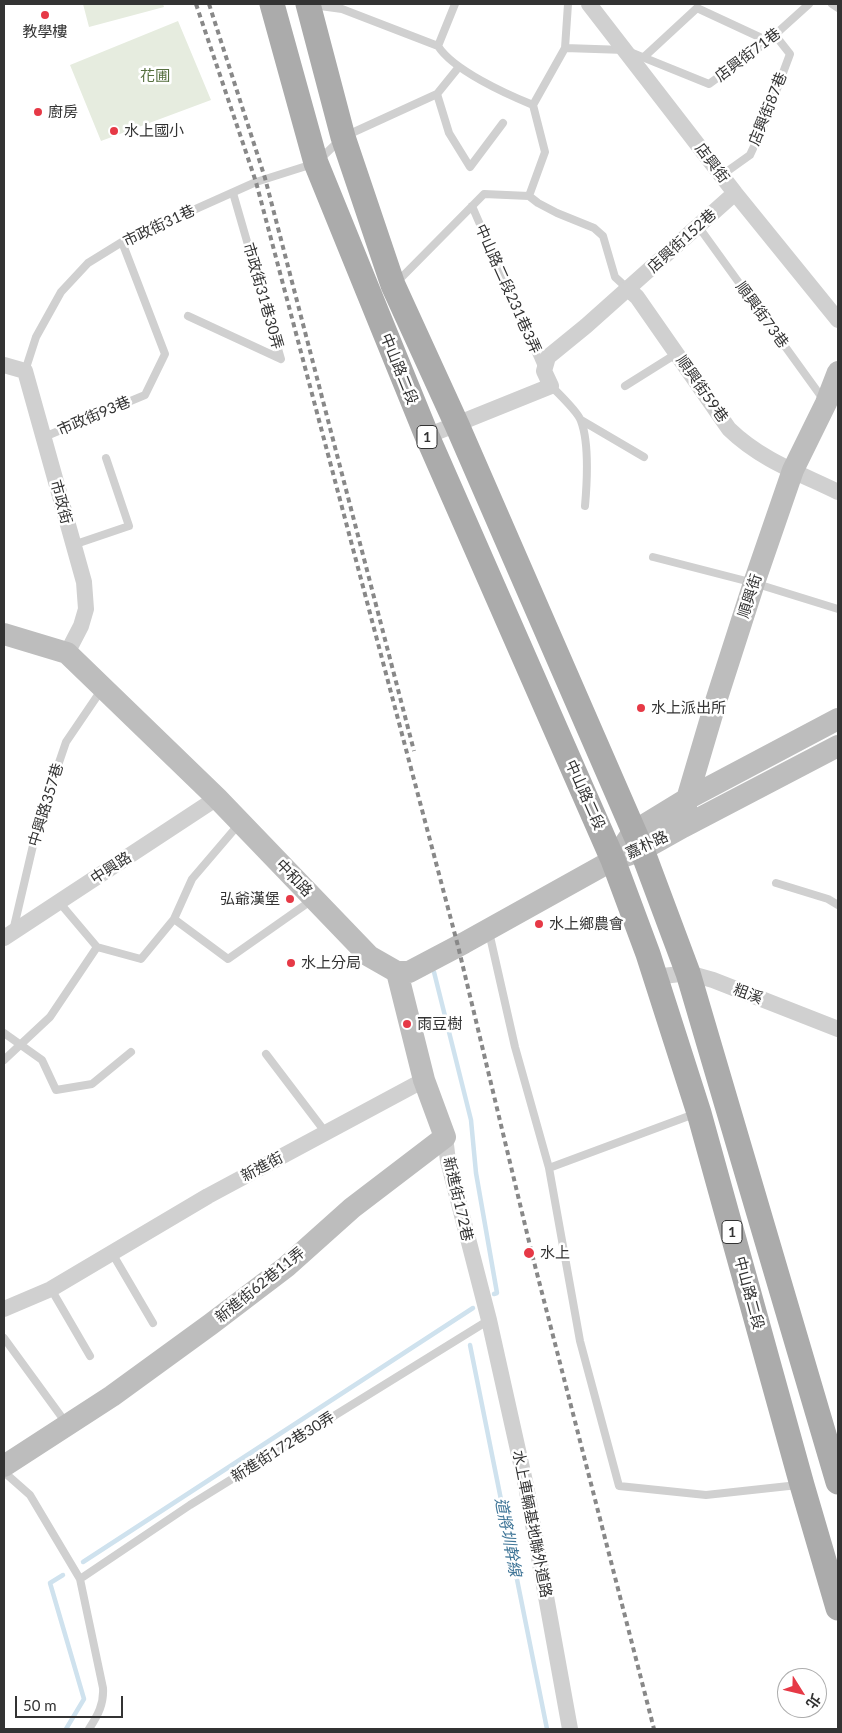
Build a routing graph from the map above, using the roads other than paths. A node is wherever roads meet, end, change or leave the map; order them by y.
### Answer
1 (272, 4) edge
2 (309, 4) edge
3 (455, 4) edge
4 (568, 4) edge
5 (589, 4) edge
6 (809, 4) edge
7 (832, 4) edge
8 (838, 8) edge
9 (775, 35) junction
10 (768, 41) junction
11 (438, 46) junction
12 (565, 48) junction
13 (625, 50) junction
14 (644, 57) junction
15 (458, 68) junction
16 (437, 94) junction
17 (533, 105) junction
18 (503, 123) dead end
19 (343, 137) junction
20 (316, 163) junction
21 (722, 175) junction
22 (233, 192) junction
23 (735, 193) junction
24 (529, 196) junction
25 (472, 206) junction
26 (698, 226) junction
27 (122, 242) junction
28 (393, 285) junction
29 (628, 289) junction
30 (188, 316) dead end
31 (838, 320) edge
32 (676, 354) junction
33 (4, 365) edge
34 (25, 371) junction
35 (838, 372) edge
36 (547, 378) junction
37 (625, 386) dead end
38 (826, 403) junction
39 (581, 420) junction
40 (457, 425) junction
41 (427, 436) junction
42 (44, 437) junction
43 (644, 456) dead end
44 (106, 458) dead end
45 (793, 470) junction
46 (838, 492) edge
47 (585, 506) dead end
48 (73, 545) junction
49 (654, 557) dead end
50 (754, 583) junction
51 (838, 609) edge
52 (4, 634) edge
53 (67, 652) junction
54 (103, 687) junction
55 (838, 719) edge
56 (838, 746) edge
57 (217, 798) junction
58 (687, 799) junction
59 (241, 822) junction
60 (683, 827) junction
61 (637, 841) junction
62 (613, 860) junction
63 (776, 883) dead end
64 (313, 898) junction
65 (59, 902) junction
66 (838, 906) edge
67 (174, 919) junction
68 (488, 928) junction
69 (8, 936) edge
70 (98, 948) junction
71 (397, 972) junction
72 (688, 972) junction
73 (656, 977) junction
74 (838, 1029) edge
75 (4, 1033) edge
76 (21, 1046) junction
77 (131, 1052) dead end
78 (266, 1054) dead end
79 (4, 1060) edge
80 (424, 1080) junction
81 (699, 1113) junction
82 (326, 1133) junction
83 (445, 1137) junction
84 (549, 1168) junction
85 (112, 1253) junction
86 (51, 1289) junction
87 (4, 1309) edge
88 (489, 1320) junction
89 (153, 1323) dead end
90 (4, 1338) edge
91 (90, 1356) dead end
92 (68, 1424) junction
93 (4, 1466) edge
94 (4, 1472) edge
95 (837, 1479) edge
96 (802, 1485) junction
97 (80, 1579) junction
98 (838, 1608) edge
99 (89, 1729) edge
100 (570, 1729) edge

1 - 20 main road, 中山路二段 / 1
2 - 11 lane
2 - 19 main road, 中山路二段 / 1
3 - 11 lane
4 - 12 lane
5 - 13 street, 店興街
6 - 9 lane, 店興街71巷
7 - 8 lane
9 - 10 lane, 店興街71巷
9 - 21 lane, 店興街87巷
10 - 14 lane, 店興街71巷
10 - 14 lane
11 - 15 lane
12 - 13 lane, 店興街71巷
12 - 17 lane
13 - 14 lane, 店興街71巷
13 - 21 street, 店興街
15 - 16 lane
15 - 17 lane
16 - 18 lane
16 - 19 lane, 市政街31巷
17 - 24 lane
19 - 20 lane, 市政街31巷
19 - 28 main road, 中山路二段 / 1
20 - 22 lane, 市政街31巷
20 - 41 main road, 中山路二段 / 1
21 - 23 street, 店興街
22 - 27 lane, 市政街31巷
22 - 30 lane, 市政街31巷30弄
23 - 26 street, 店興街152巷
23 - 31 street, 店興街
24 - 25 lane
24 - 29 lane
25 - 28 lane
25 - 36 lane, 中山路二段231巷3弄
26 - 29 street, 店興街152巷
26 - 38 lane, 順興街73巷
27 - 34 lane, 市政街31巷
27 - 42 lane, 市政街93巷
28 - 40 main road, 中山路二段 / 1
29 - 32 street, 順興街59巷
29 - 36 street, 店興街152巷
32 - 37 lane
32 - 45 street, 順興街59巷
33 - 34 street
34 - 42 street, 市政街
35 - 38 street, 順興街
36 - 39 lane, 中山路二段231巷3弄
36 - 40 street
38 - 45 street, 順興街
39 - 43 lane
39 - 47 lane
40 - 41 street
40 - 61 main road, 中山路二段 / 1
41 - 62 main road, 中山路二段 / 1
42 - 48 street, 市政街
44 - 48 lane
45 - 46 street, 順興街59巷
45 - 50 street, 順興街
48 - 53 street, 市政街
49 - 50 lane
50 - 51 lane
50 - 58 street, 順興街
52 - 53 street, 中和路
53 - 54 street, 中和路
54 - 57 street, 中和路
54 - 69 lane, 中興路357巷
55 - 58 street, 嘉朴路
56 - 60 street, 嘉朴路
57 - 59 street, 中和路
57 - 65 street, 中興路
58 - 60 street, 順興街
58 - 61 street, 嘉朴路
59 - 64 street, 中和路
59 - 67 lane
60 - 61 street, 嘉朴路
61 - 62 street, 嘉朴路
61 - 72 main road, 中山路二段 / 1
62 - 68 street
62 - 73 main road, 中山路二段 / 1
63 - 66 lane
64 - 67 lane
64 - 71 street, 中和路
65 - 69 street, 中興路
65 - 70 lane
67 - 70 lane
68 - 71 street
68 - 84 lane
70 - 76 lane
71 - 80 street
72 - 73 street, 粗溪
72 - 74 street, 粗溪
72 - 95 main road, 中山路二段 / 1
73 - 81 main road, 中山路二段 / 1
75 - 76 lane
76 - 77 lane
76 - 79 lane
78 - 82 lane
80 - 82 street, 新進街
80 - 83 street, 新進街172巷
81 - 84 lane
81 - 96 main road, 中山路二段 / 1
82 - 85 street, 新進街
83 - 88 street, 新進街172巷
83 - 92 street, 新進街62巷11弄
84 - 96 lane
85 - 86 street, 新進街
85 - 89 lane
86 - 87 street, 新進街
86 - 91 lane
88 - 97 lane, 新進街172巷30弄
88 - 100 street, 水上車輛基地聯外道路
90 - 92 lane
92 - 93 street, 新進街62巷11弄
94 - 97 lane
95 - 96 main road, 1
96 - 98 main road, 中山路二段 / 1
97 - 99 lane

